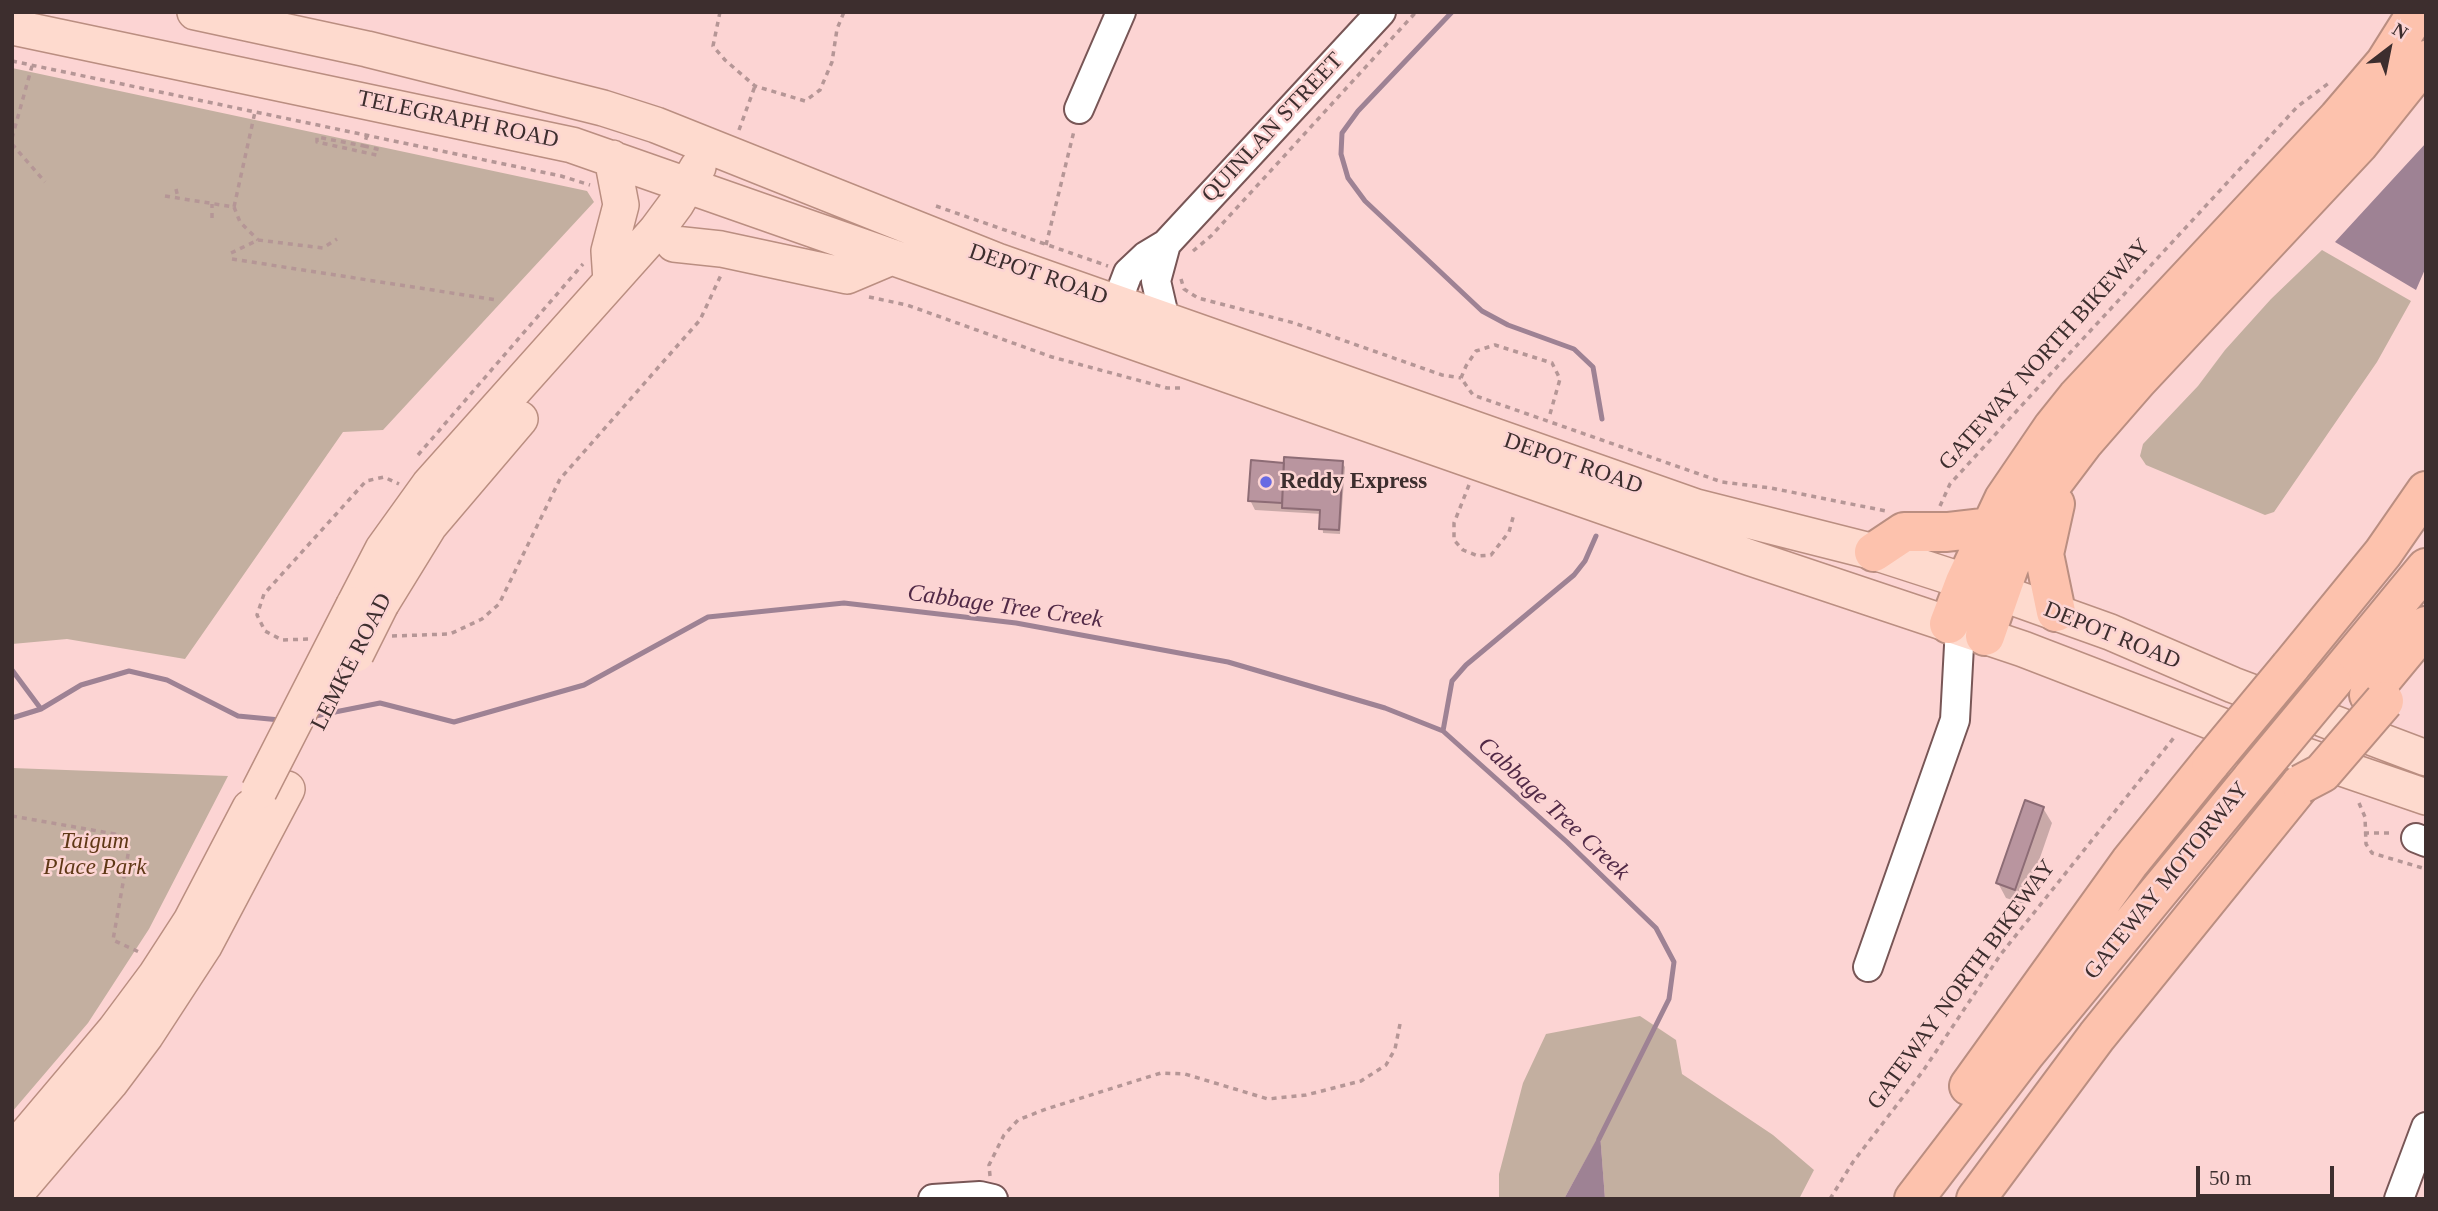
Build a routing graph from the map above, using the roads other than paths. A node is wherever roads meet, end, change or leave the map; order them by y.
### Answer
1 (194, 12) edge
2 (1121, 12) edge
3 (1381, 12) edge
4 (2417, 12) edge
5 (12, 27) edge
6 (2426, 60) edge
7 (1079, 109) road end
8 (725, 143) junction
9 (605, 173) junction
10 (697, 189) junction
11 (674, 244) junction
12 (1175, 251) junction
13 (892, 257) junction
14 (598, 271) junction
15 (1116, 302) junction
16 (1165, 320) junction
17 (1174, 356) junction
18 (2060, 478) junction
19 (2426, 491) edge
20 (1990, 527) junction
21 (1874, 552) junction
22 (2426, 568) edge
23 (1965, 582) junction
24 (2001, 593) junction
25 (367, 605) junction
26 (2056, 612) junction
27 (2426, 626) edge
28 (1965, 629) junction
29 (2426, 653) edge
30 (2376, 698) junction
31 (2426, 758) edge
32 (273, 790) junction
33 (2426, 797) edge
34 (1868, 967) dead end
35 (2426, 1127) edge
36 (1954, 1144) junction
37 (12, 1152) edge
38 (993, 1193) edge
39 (12, 1198) edge
40 (933, 1199) edge
41 (1914, 1199) edge
42 (1976, 1199) edge
43 (2399, 1199) edge

1 - 8 main road, TELEGRAPH ROAD
2 - 7 street
3 - 12 street, QUINLAN STREET
4 - 20 highway
5 - 9 main road, TELEGRAPH ROAD
6 - 18 highway
8 - 10 main road, LEMKE ROAD
8 - 15 main road, DEPOT ROAD
9 - 10 main road, TELEGRAPH ROAD
9 - 14 main road
10 - 11 main road, LEMKE ROAD
10 - 13 main road, TELEGRAPH ROAD
10 - 14 main road, LEMKE ROAD
11 - 13 main road
11 - 25 main road, LEMKE ROAD
12 - 15 street, QUINLAN STREET
12 - 16 street, QUINLAN STREET
13 - 17 main road, DEPOT ROAD
14 - 25 main road, LEMKE ROAD
15 - 16 main road, DEPOT ROAD
15 - 17 street
16 - 21 main road, DEPOT ROAD
17 - 28 main road, DEPOT ROAD
18 - 24 highway
18 - 26 highway
19 - 36 highway, bridge
20 - 21 highway
20 - 23 highway
21 - 23 main road, DEPOT ROAD
22 - 36 highway, GATEWAY MOTORWAY, bridge
23 - 24 main road, DEPOT ROAD
23 - 28 highway
24 - 26 main road, DEPOT ROAD
24 - 28 highway
25 - 32 main road, LEMKE ROAD, bridge
26 - 31 main road, DEPOT ROAD
27 - 30 highway, GATEWAY MOTORWAY
28 - 33 main road, DEPOT ROAD
28 - 34 street
29 - 30 highway
30 - 42 highway, GATEWAY MOTORWAY
32 - 37 main road, LEMKE ROAD
32 - 39 main road, LEMKE ROAD
35 - 43 street
36 - 41 highway, GATEWAY MOTORWAY
38 - 40 street

